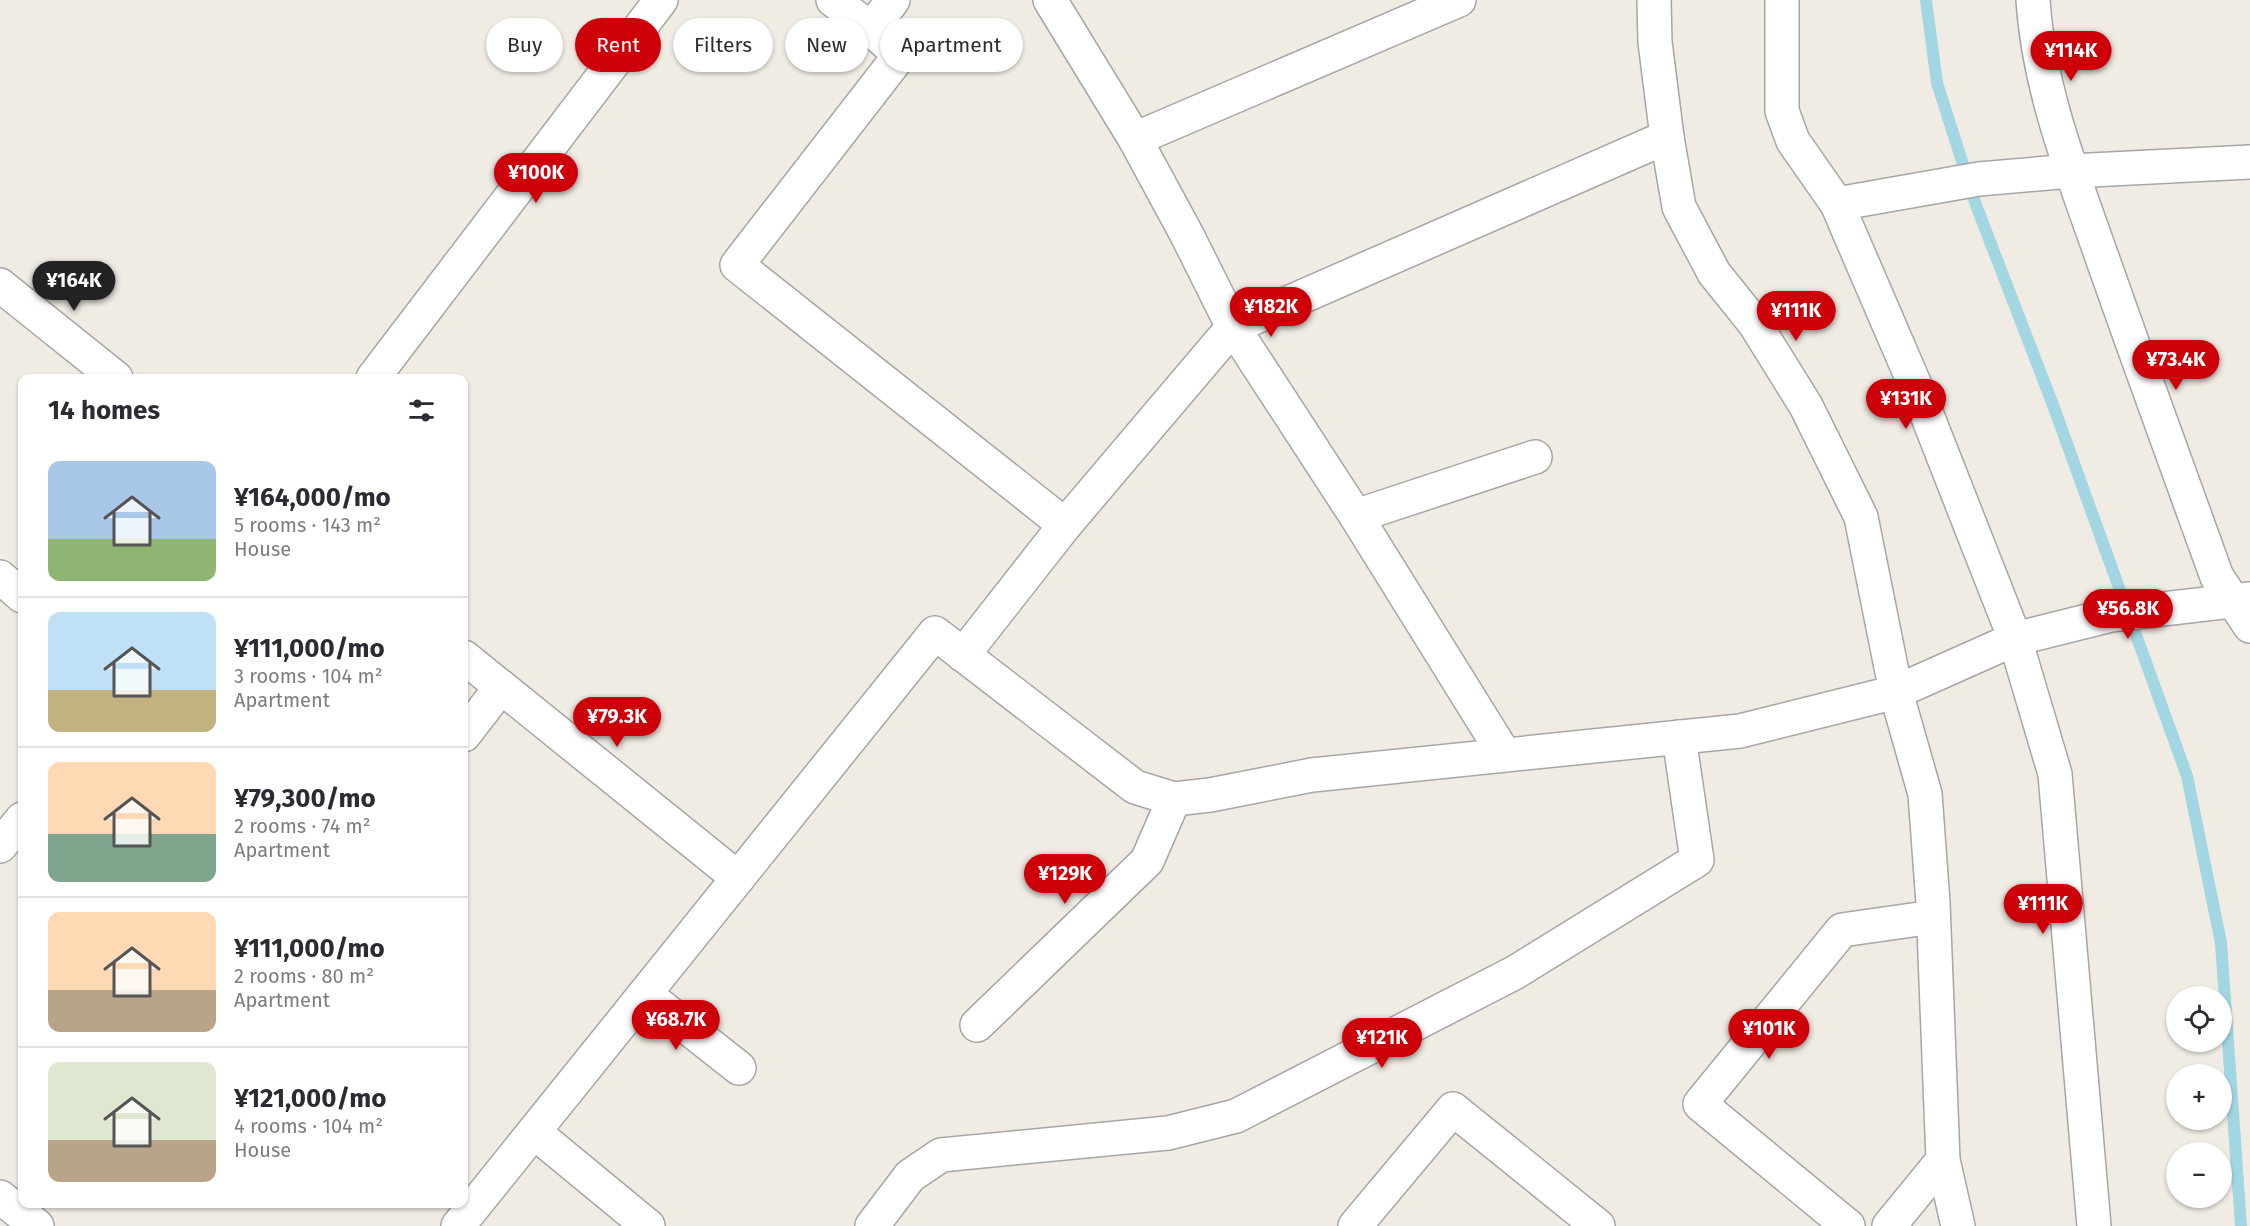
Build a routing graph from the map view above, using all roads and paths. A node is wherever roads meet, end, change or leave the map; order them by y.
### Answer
1 (661, 0) edge
2 (833, 0) edge
3 (893, 0) edge
4 (1459, 0) edge
5 (1654, 0) edge
6 (1782, 0) edge
7 (2033, 0) edge
8 (1054, 1) edge
9 (871, 29) junction
10 (1667, 137) junction
11 (1135, 139) junction
12 (2250, 162) edge
13 (2071, 171) junction
14 (1837, 204) junction
15 (5, 299) edge
16 (1233, 327) junction
17 (110, 374) edge
18 (376, 374) edge
19 (1536, 456) dead end
20 (1356, 516) junction
21 (1065, 525) junction
22 (0, 577) edge
23 (18, 593) edge
24 (2244, 609) edge
25 (2015, 639) junction
26 (963, 655) junction
27 (468, 660) edge
28 (501, 687) junction
29 (1896, 693) junction
30 (468, 730) edge
31 (1678, 737) junction
32 (1504, 754) junction
33 (1174, 799) junction
34 (18, 824) edge
35 (0, 846) edge
36 (738, 878) junction
37 (1933, 916) junction
38 (645, 994) junction
39 (977, 1025) dead end
40 (739, 1068) dead end
41 (534, 1132) junction
42 (1943, 1160) junction
43 (0, 1197) edge
44 (37, 1226) edge
45 (458, 1226) edge
46 (648, 1226) edge
47 (872, 1226) edge
48 (1355, 1226) edge
49 (1598, 1226) edge
50 (1848, 1226) edge
51 (1889, 1226) edge
52 (1958, 1226) edge
53 (2094, 1226) edge

1 - 18 street
2 - 9 street
3 - 9 street
4 - 11 street
5 - 10 street
6 - 14 street
7 - 13 street
8 - 11 street
9 - 21 street
10 - 16 street
10 - 29 street
11 - 16 street
12 - 13 street
13 - 14 street
13 - 24 street
14 - 25 street
15 - 17 street
16 - 20 street
16 - 21 street
19 - 20 street
20 - 32 street
21 - 26 street
22 - 23 street
24 - 25 street
25 - 29 street
25 - 53 street
26 - 33 street
26 - 36 street
27 - 28 street
28 - 30 street
28 - 36 street
29 - 31 street
29 - 37 street
31 - 32 street
31 - 47 street
32 - 33 street
33 - 39 street
34 - 35 street
36 - 38 street
37 - 42 street
37 - 50 street
38 - 40 street
38 - 41 street
41 - 45 street
41 - 46 street
42 - 51 street
42 - 52 street
43 - 44 street
48 - 49 street

